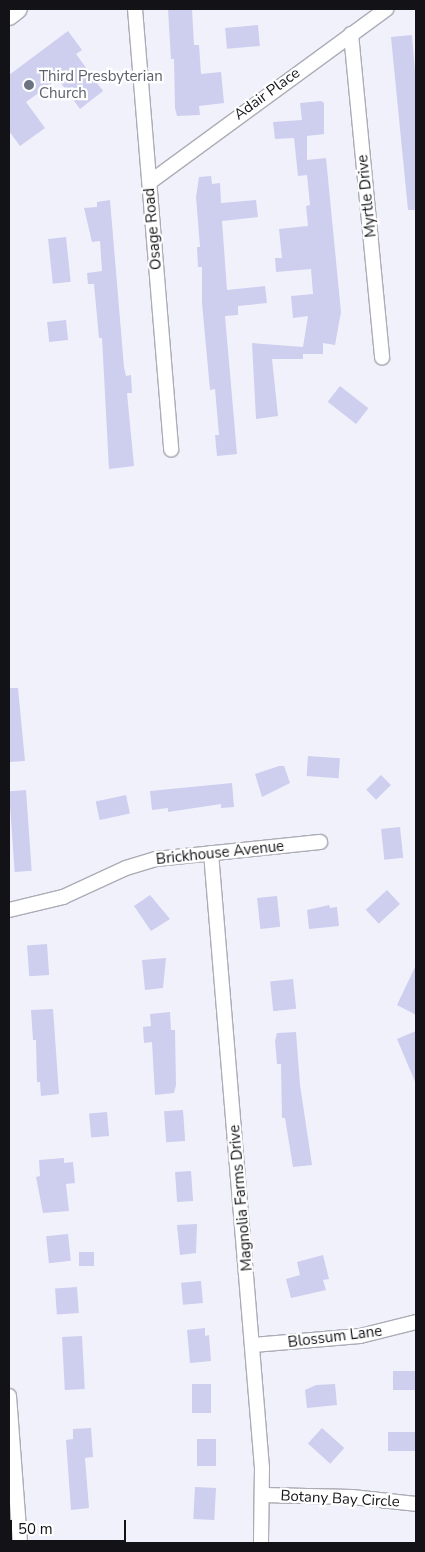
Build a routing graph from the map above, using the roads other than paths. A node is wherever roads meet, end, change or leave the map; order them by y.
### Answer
1 (18, 9) edge
2 (135, 9) edge
3 (386, 9) edge
4 (9, 16) edge
5 (351, 34) junction
6 (150, 182) junction
7 (382, 358) dead end
8 (171, 450) dead end
9 (320, 842) dead end
10 (211, 853) junction
11 (9, 910) edge
12 (416, 1322) edge
13 (253, 1345) junction
14 (9, 1396) edge
15 (11, 1440) edge
16 (263, 1495) junction
17 (416, 1504) edge
18 (20, 1540) edge
19 (261, 1543) edge

1 - 4 street
2 - 6 street, Osage Road
3 - 5 street, Adair Place
5 - 6 street, Adair Place
5 - 7 street, Myrtle Drive
6 - 8 street, Osage Road
9 - 10 street, Brickhouse Avenue
10 - 11 street, Brickhouse Avenue
10 - 13 street, Magnolia Farms Drive
12 - 13 street, Blossum Lane
13 - 16 street, Magnolia Farms Drive
14 - 15 street
15 - 18 street
16 - 17 street, Botany Bay Circle
16 - 19 street, Magnolia Farms Drive

